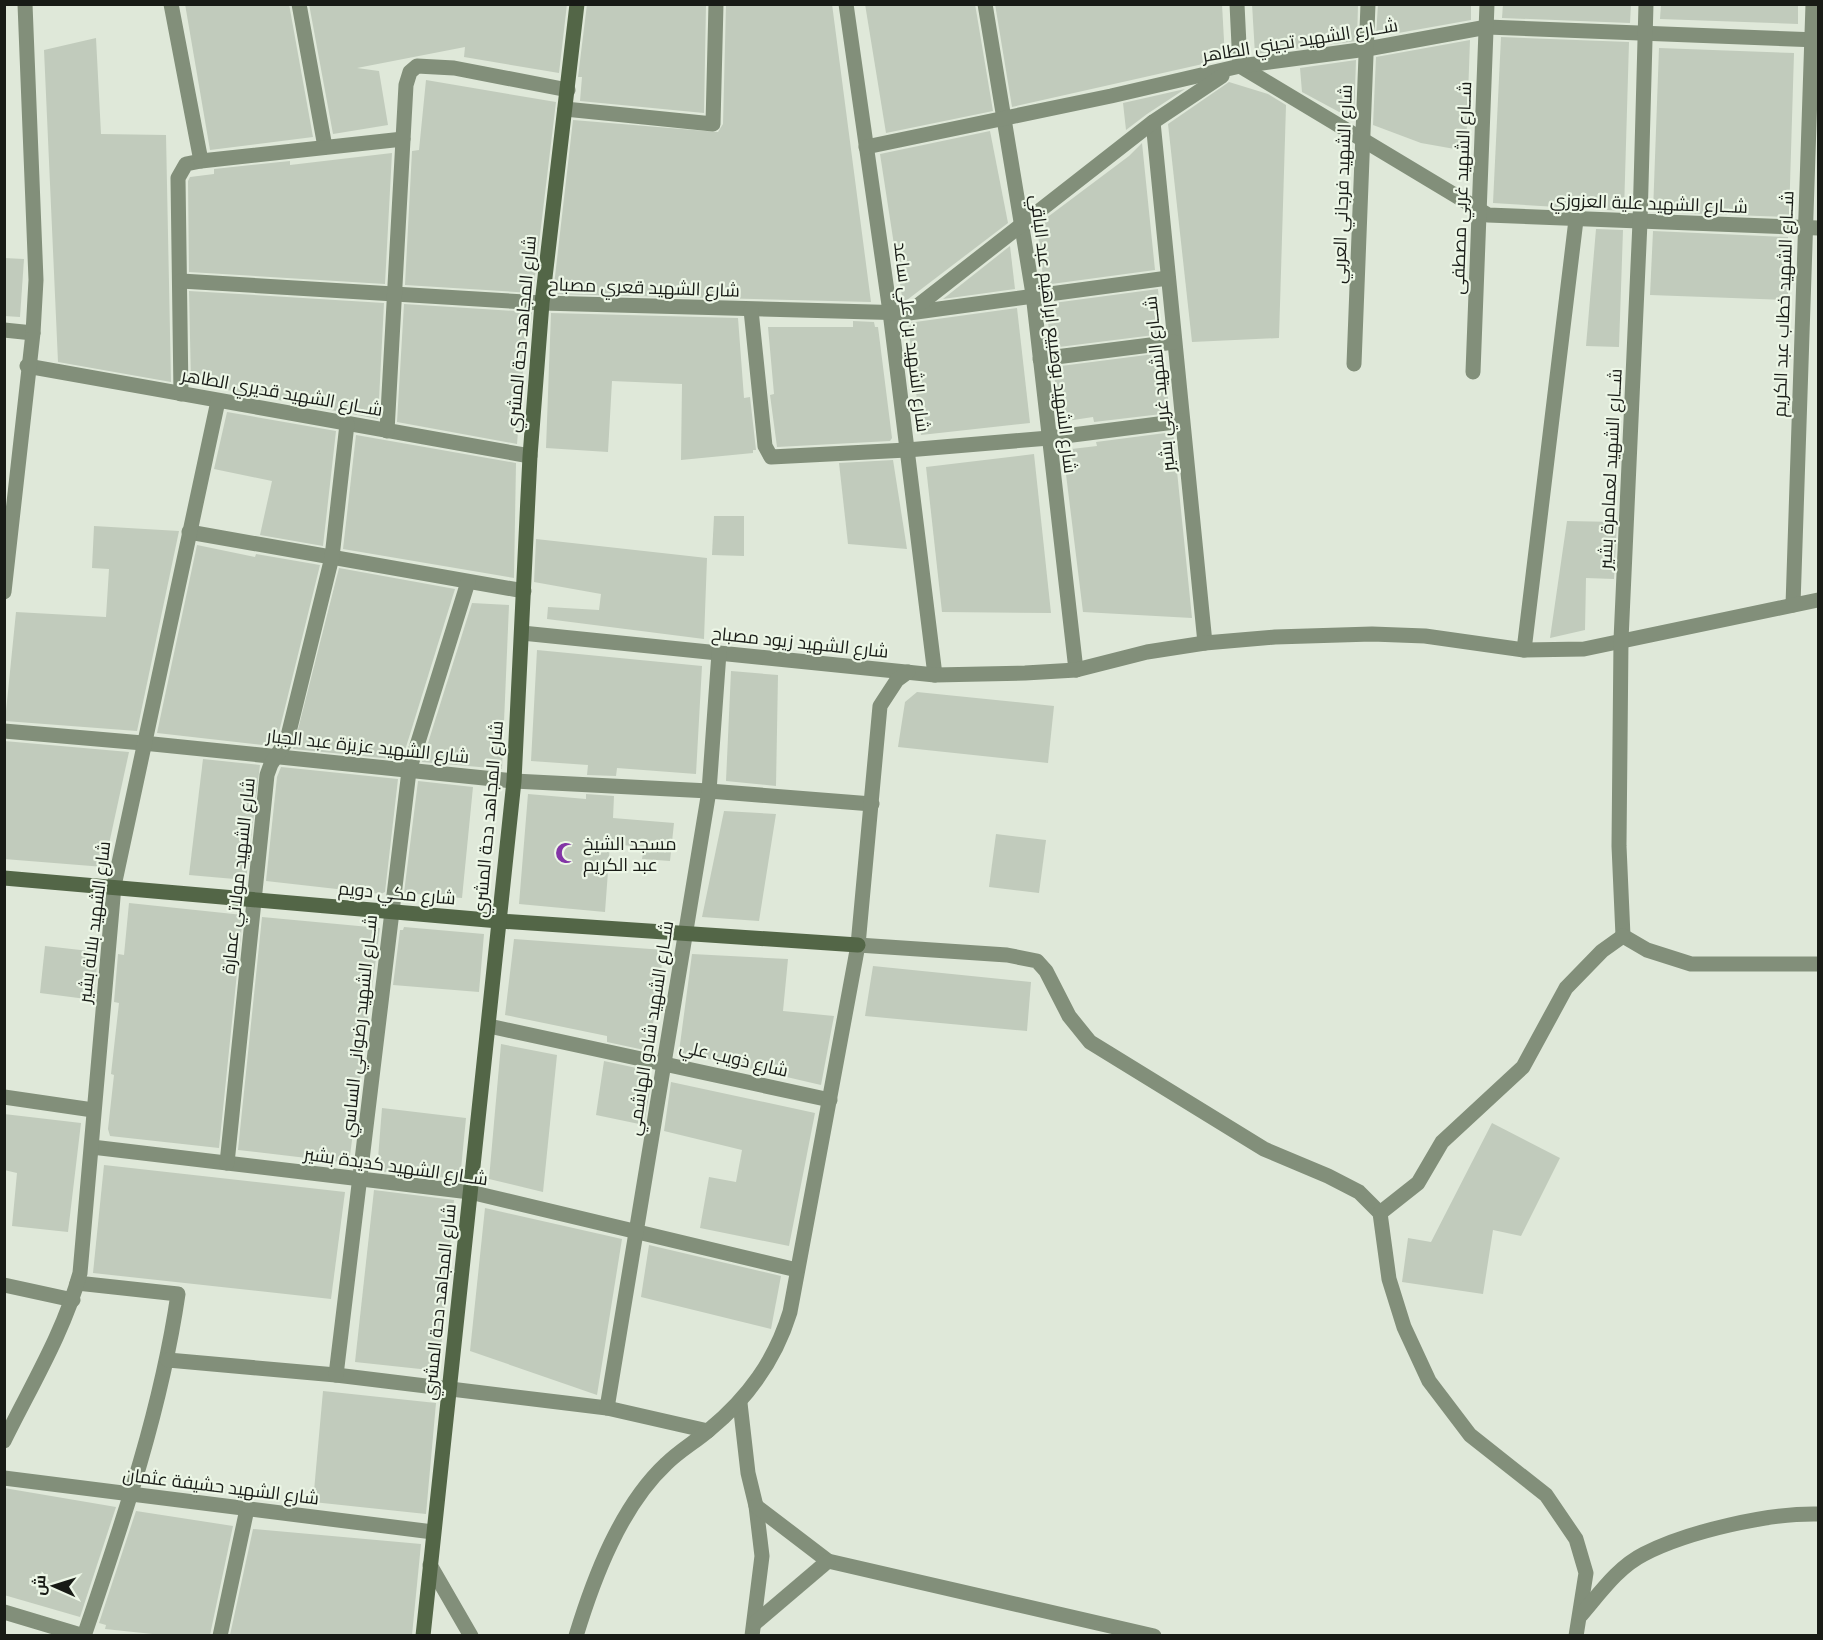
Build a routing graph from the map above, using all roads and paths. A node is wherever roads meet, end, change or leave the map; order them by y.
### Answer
1 (25, 4) edge
2 (171, 4) edge
3 (299, 4) edge
4 (577, 4) edge
5 (716, 4) edge
6 (846, 4) edge
7 (985, 4) edge
8 (1236, 4) edge
9 (1368, 4) edge
10 (1487, 4) edge
11 (1646, 4) edge
12 (1813, 4) edge
13 (1487, 27) junction
14 (1646, 31) junction
15 (1815, 40) edge
16 (1367, 49) junction
17 (1240, 66) junction
18 (568, 90) junction
19 (565, 109) junction
20 (1003, 119) junction
21 (1153, 122) junction
22 (403, 139) junction
23 (1364, 140) junction
24 (325, 147) junction
25 (866, 147) junction
26 (201, 161) junction
27 (1480, 211) junction
28 (1576, 220) junction
29 (1640, 222) junction
30 (1023, 223) junction
31 (1812, 228) edge
32 (1168, 278) junction
33 (181, 281) junction
34 (394, 294) junction
35 (1033, 294) junction
36 (542, 303) junction
37 (752, 310) junction
38 (890, 312) junction
39 (909, 313) junction
40 (4, 330) edge
41 (33, 333) junction
42 (1174, 342) junction
43 (1040, 359) junction
44 (1354, 364) dead end
45 (27, 366) junction
46 (1473, 372) dead end
47 (181, 394) junction
48 (218, 401) junction
49 (1182, 421) junction
50 (347, 424) junction
51 (387, 431) junction
52 (1049, 438) junction
53 (907, 450) junction
54 (530, 456) junction
55 (11, 468) edge
56 (189, 532) junction
57 (332, 557) junction
58 (468, 582) junction
59 (5, 591) edge
60 (524, 591) junction
61 (1818, 600) edge
62 (1793, 604) junction
63 (522, 633) junction
64 (1621, 640) junction
65 (1205, 643) junction
66 (1524, 650) junction
67 (719, 653) junction
68 (1076, 670) junction
69 (908, 672) junction
70 (935, 675) junction
71 (4, 731) edge
72 (143, 742) junction
73 (275, 756) junction
74 (409, 771) junction
75 (514, 781) junction
76 (709, 791) junction
77 (872, 804) junction
78 (4, 878) edge
79 (114, 886) junction
80 (256, 899) junction
81 (391, 912) junction
82 (499, 921) junction
83 (685, 932) junction
84 (1623, 936) junction
85 (858, 945) junction
86 (1818, 964) edge
87 (489, 1026) junction
88 (666, 1062) junction
89 (4, 1098) edge
90 (830, 1100) junction
91 (93, 1110) junction
92 (92, 1147) junction
93 (227, 1163) junction
94 (361, 1180) junction
95 (470, 1192) junction
96 (1380, 1213) junction
97 (635, 1232) junction
98 (797, 1270) junction
99 (77, 1283) junction
100 (4, 1285) edge
101 (73, 1300) junction
102 (168, 1360) junction
103 (336, 1375) junction
104 (449, 1388) junction
105 (740, 1403) junction
106 (607, 1408) junction
107 (708, 1431) junction
108 (4, 1441) edge
109 (4, 1478) edge
110 (132, 1494) junction
111 (756, 1506) junction
112 (247, 1509) junction
113 (1818, 1514) edge
114 (433, 1532) junction
115 (828, 1561) junction
116 (430, 1565) junction
117 (4, 1612) edge
118 (1581, 1615) junction
119 (754, 1629) edge
120 (84, 1635) edge
121 (220, 1635) edge
122 (423, 1635) edge
123 (471, 1635) edge
124 (576, 1635) edge
125 (1154, 1635) edge
126 (1576, 1635) edge

1 - 41 street
2 - 26 street
3 - 24 street
4 - 18 street, شارع المجاهد دحة المشري
5 - 19 street
6 - 25 street, شارع الشهيد بن علي ساعد
7 - 20 street, شارع الشهيد بوصبيع ابراهيم عبد الباقي
8 - 17 street
9 - 16 street, شارع الشهيد فرجاني العربي
10 - 13 street, شــارع الشهيد غربي مصطفى
11 - 14 street, شــارع الشهيد لعمامرة بشير
12 - 15 street, شــارع الشهيد خطاب عبد الكريم
13 - 14 street, شــارع الشهيد تجيني الطاهر
13 - 16 street, شــارع الشهيد تجيني الطاهر
13 - 27 street, شــارع الشهيد غربي مصطفى
14 - 15 street, شــارع الشهيد تجيني الطاهر
14 - 29 street, شــارع الشهيد لعمامرة بشير
15 - 31 street, شــارع الشهيد خطاب عبد الكريم
16 - 17 street, شــارع الشهيد تجيني الطاهر
16 - 23 street, شارع الشهيد فرجاني العربي
17 - 20 street, شــارع الشهيد تجيني الطاهر
17 - 21 street
17 - 23 street, شــارع الشهيد علية العزوزي
18 - 19 street, شارع المجاهد دحة المشري
18 - 22 street
19 - 36 street, شارع المجاهد دحة المشري
20 - 25 street, شــارع الشهيد تجيني الطاهر
20 - 30 street, شارع الشهيد بوصبيع ابراهيم عبد الباقي
21 - 30 street
21 - 32 street, شــارع الشهيد غربي بشير
22 - 24 street
22 - 34 street
23 - 27 street, شــارع الشهيد علية العزوزي
23 - 44 street, شارع الشهيد فرجاني العربي
24 - 26 street
25 - 38 street, شارع الشهيد بن علي ساعد
26 - 33 street
27 - 28 street, شــارع الشهيد علية العزوزي
27 - 46 street, شــارع الشهيد غربي مصطفى
28 - 29 street, شــارع الشهيد علية العزوزي
28 - 66 street
29 - 31 street, شــارع الشهيد علية العزوزي
29 - 64 street, شــارع الشهيد لعمامرة بشير
30 - 35 street, شارع الشهيد بوصبيع ابراهيم عبد الباقي
30 - 39 street
31 - 62 street, شــارع الشهيد خطاب عبد الكريم
32 - 35 street, شارع الشهيد قعري مصباح
32 - 42 street, شــارع الشهيد غربي بشير
33 - 34 street, شارع الشهيد قعري مصباح
33 - 47 street
34 - 36 street, شارع الشهيد قعري مصباح
34 - 51 street
35 - 39 street, شارع الشهيد قعري مصباح
35 - 43 street, شارع الشهيد بوصبيع ابراهيم عبد الباقي
36 - 37 street, شارع الشهيد قعري مصباح
36 - 54 street, شارع المجاهد دحة المشري
37 - 38 street, شارع الشهيد قعري مصباح
37 - 53 street
38 - 39 street, شارع الشهيد قعري مصباح
38 - 53 street, شارع الشهيد بن علي ساعد
40 - 41 street
41 - 45 street
42 - 43 street
42 - 49 street, شــارع الشهيد غربي بشير
43 - 52 street, شارع الشهيد بوصبيع ابراهيم عبد الباقي
45 - 47 street, شــارع الشهيد قديري الطاهر
45 - 55 street
47 - 48 street, شــارع الشهيد قديري الطاهر
48 - 50 street, شــارع الشهيد قديري الطاهر
48 - 56 street, شارع الشهيد بلالة بشير
49 - 52 street
49 - 65 street, شــارع الشهيد غربي بشير
50 - 51 street, شــارع الشهيد قديري الطاهر
50 - 57 street, شارع الشهيد مولاتي عمارة
51 - 54 street, شــارع الشهيد قديري الطاهر
52 - 53 street
52 - 68 street, شارع الشهيد بوصبيع ابراهيم عبد الباقي
53 - 70 street, شارع الشهيد بن علي ساعد
54 - 60 street, شارع المجاهد دحة المشري
55 - 59 street
56 - 57 street
56 - 72 street, شارع الشهيد بلالة بشير
57 - 58 street
57 - 73 street, شارع الشهيد مولاتي عمارة
58 - 60 street
58 - 74 street, شــارع الشهيد رضواني الساسي
60 - 63 street, شارع المجاهد دحة المشري
61 - 62 street, شارع الشهيد زيود مصباح
62 - 64 street, شارع الشهيد زيود مصباح
63 - 67 street, شارع الشهيد زيود مصباح
63 - 75 street, شارع المجاهد دحة المشري
64 - 66 street, شارع الشهيد زيود مصباح
64 - 84 street, شــارع الشهيد لعمامرة بشير
65 - 66 street, شارع الشهيد زيود مصباح
65 - 68 street, شارع الشهيد زيود مصباح
67 - 69 street, شارع الشهيد زيود مصباح
67 - 76 street, شــارع الشهيد شادو الهاشمي
68 - 70 street, شارع الشهيد زيود مصباح
69 - 70 street, شارع الشهيد زيود مصباح
69 - 77 street
71 - 72 street, شارع الشهيد عزيزة عبد الجبار
72 - 73 street, شارع الشهيد عزيزة عبد الجبار
72 - 79 street, شارع الشهيد بلالة بشير
73 - 74 street, شارع الشهيد عزيزة عبد الجبار
73 - 80 street, شارع الشهيد مولاتي عمارة
74 - 75 street, شارع الشهيد عزيزة عبد الجبار
74 - 81 street, شــارع الشهيد رضواني الساسي
75 - 76 street, شارع الشهيد عزيزة عبد الجبار
75 - 82 street, شارع المجاهد دحة المشري
76 - 77 street, شارع الشهيد عزيزة عبد الجبار
76 - 83 street, شــارع الشهيد شادو الهاشمي
77 - 85 street
78 - 79 street, شارع مكي دويم
79 - 80 street, شارع مكي دويم
79 - 91 street, شارع الشهيد بلالة بشير
80 - 81 street, شارع مكي دويم
80 - 93 street, شارع الشهيد مولاتي عمارة
81 - 82 street, شارع مكي دويم
81 - 94 street, شــارع الشهيد رضواني الساسي
82 - 83 street, شارع مكي دويم
82 - 87 street, شارع المجاهد دحة المشري
83 - 85 street, شارع مكي دويم
83 - 88 street, شــارع الشهيد شادو الهاشمي
84 - 86 street
84 - 96 street
85 - 90 street
85 - 96 street
87 - 88 street, شارع ذويب علي
87 - 95 street, شارع المجاهد دحة المشري
88 - 90 street, شارع ذويب علي
88 - 97 street, شــارع الشهيد شادو الهاشمي
89 - 91 street
90 - 98 street
91 - 92 street, شارع الشهيد بلالة بشير
92 - 93 street, شــارع الشهيد كديدة بشير
92 - 99 street, شارع الشهيد بلالة بشير
93 - 94 street, شــارع الشهيد كديدة بشير
94 - 95 street, شــارع الشهيد كديدة بشير
94 - 103 street, شــارع الشهيد رضواني الساسي
95 - 97 street, شــارع الشهيد كديدة بشير
95 - 104 street, شارع المجاهد دحة المشري
96 - 118 street
97 - 98 street, شــارع الشهيد كديدة بشير
97 - 106 street, شــارع الشهيد شادو الهاشمي
98 - 105 street
99 - 101 street, شارع الشهيد بلالة بشير
99 - 102 street
100 - 101 street
101 - 108 street, شارع الشهيد بلالة بشير
102 - 103 street
102 - 110 street
103 - 104 street
104 - 106 street
104 - 114 street, شارع المجاهد دحة المشري
105 - 107 street
105 - 111 street
106 - 107 street
107 - 124 street
109 - 110 street, شارع الشهيد حشيفة عثمان
110 - 112 street, شارع الشهيد حشيفة عثمان
110 - 120 street
111 - 115 street
111 - 119 street
112 - 114 street, شارع الشهيد حشيفة عثمان
112 - 121 street
113 - 118 street
114 - 116 street, شارع المجاهد دحة المشري
115 - 119 street
115 - 125 street
116 - 122 street, شارع المجاهد دحة المشري
116 - 123 street
117 - 120 street
118 - 126 street

